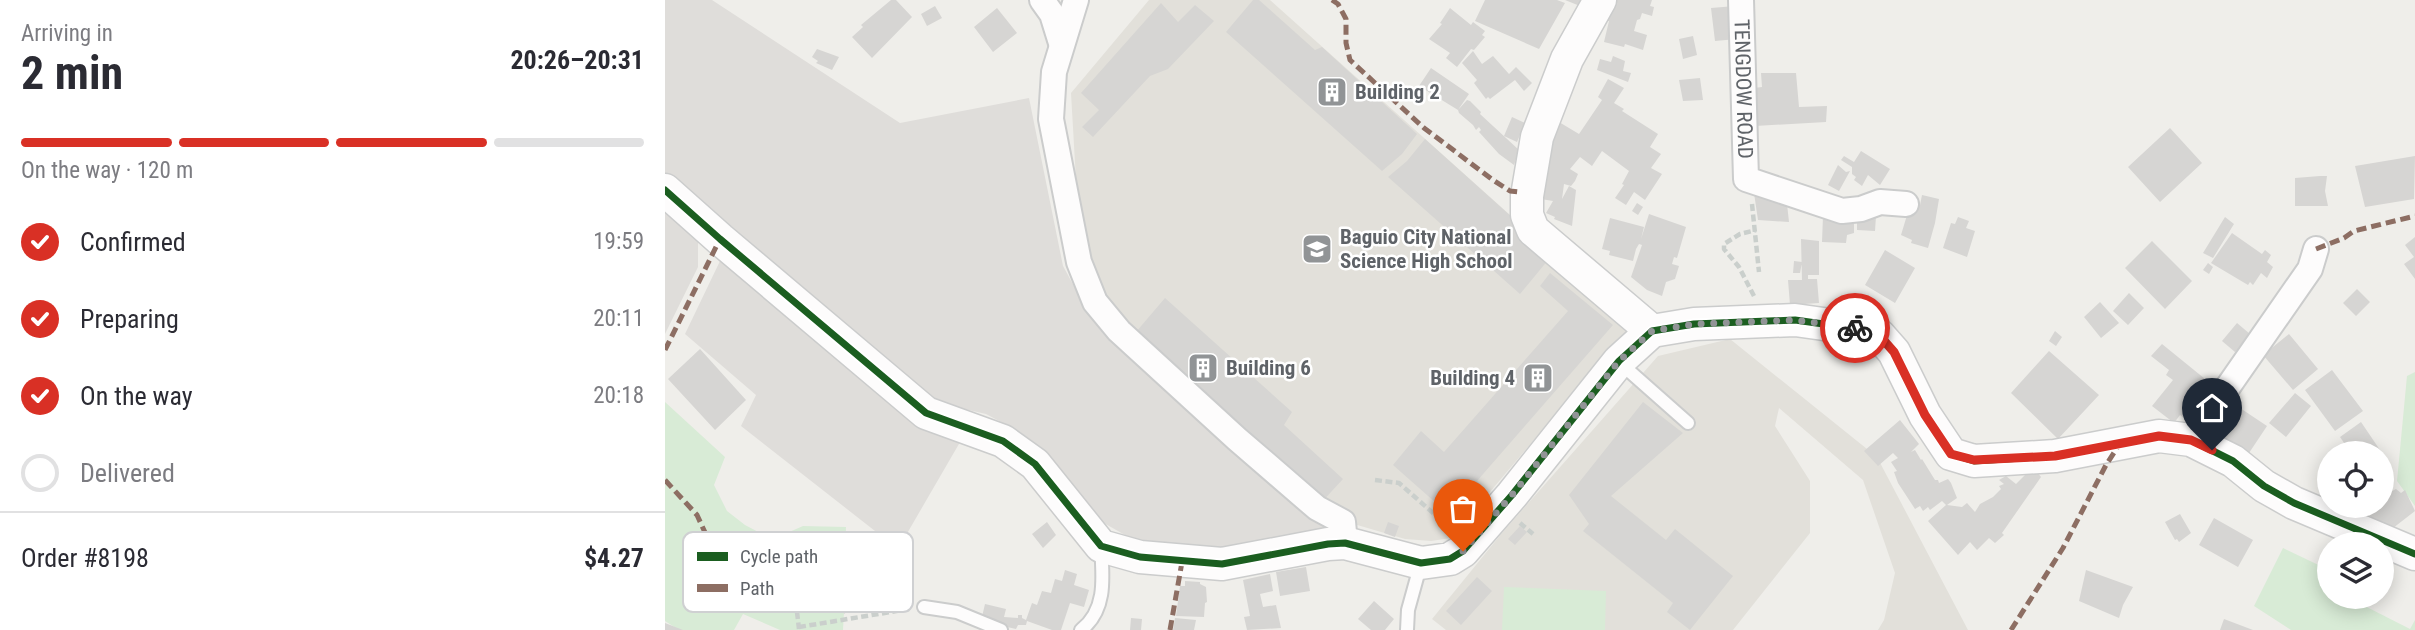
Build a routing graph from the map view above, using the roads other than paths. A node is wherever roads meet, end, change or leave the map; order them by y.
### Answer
1 (1042, 0) edge
2 (1076, 0) edge
3 (1599, 0) edge
4 (1741, 0) edge
5 (1061, 43) junction
6 (665, 190) edge
7 (1906, 204) dead end
8 (2316, 249) dead end
9 (1652, 331) junction
10 (1619, 361) junction
11 (1688, 423) dead end
12 (2191, 440) junction
13 (1345, 543) junction
14 (1101, 545) junction
15 (2415, 554) edge
16 (1421, 563) junction
17 (924, 607) road end
18 (1001, 630) edge
19 (1081, 630) edge
20 (1407, 630) edge

1 - 5 street
2 - 5 street
3 - 9 street
4 - 7 street, TENGDOW ROAD
5 - 13 street
6 - 14 street
8 - 12 street
9 - 10 street
9 - 12 street
10 - 11 lane
10 - 16 street
12 - 15 street
13 - 14 street
13 - 16 street
14 - 19 lane
16 - 20 lane
17 - 18 lane

